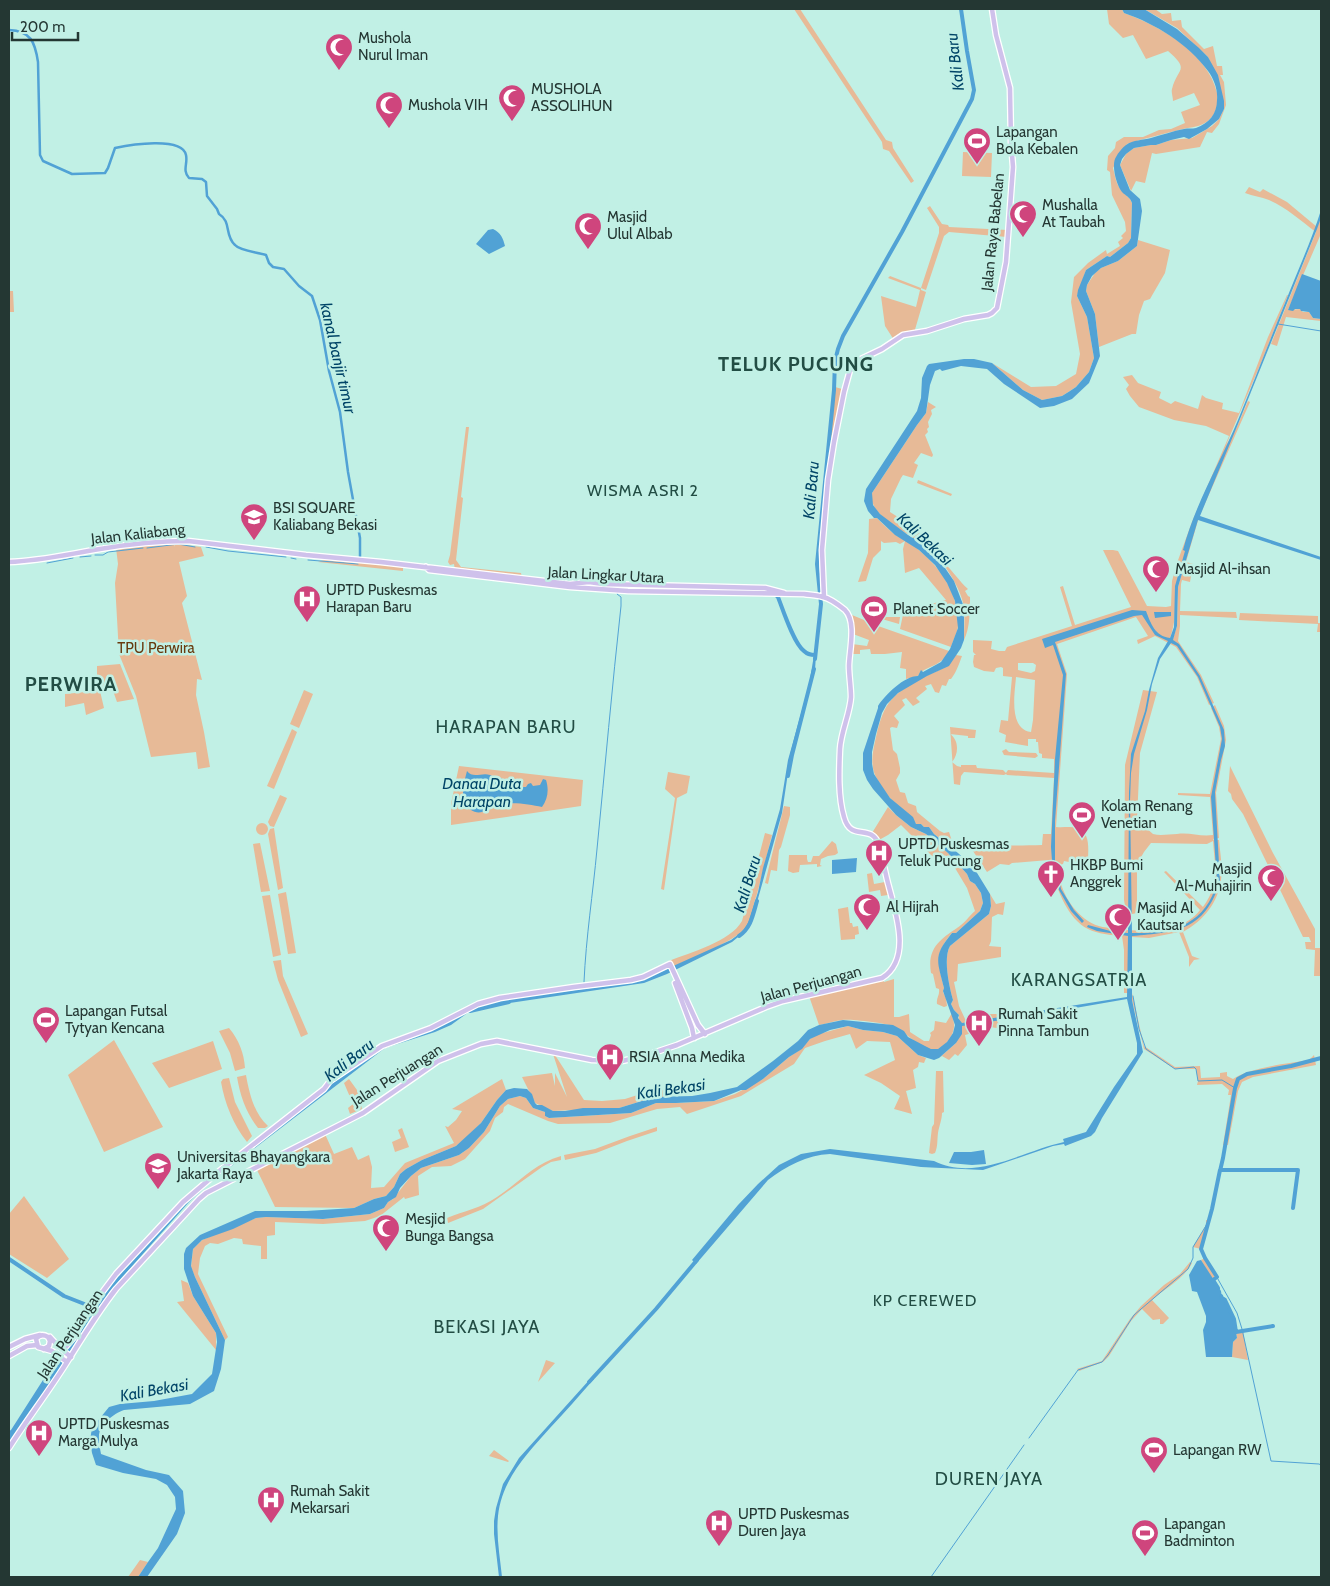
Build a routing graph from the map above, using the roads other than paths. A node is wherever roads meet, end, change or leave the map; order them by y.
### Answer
1 (992, 9) edge
2 (300, 554) joint
3 (9, 562) edge
4 (570, 586) junction
5 (655, 588) junction
6 (787, 594) junction
7 (822, 596) junction
8 (851, 636) joint
9 (670, 969) junction
10 (705, 1034) junction
11 (694, 1038) junction
12 (186, 1204) junction
13 (164, 1224) junction
14 (170, 1230) junction
15 (135, 1261) junction
16 (95, 1308) junction
17 (40, 1335) junction
18 (34, 1336) junction
19 (47, 1336) junction
20 (35, 1345) junction
21 (9, 1347) edge
22 (44, 1349) junction
23 (64, 1351) junction
24 (9, 1356) edge
25 (70, 1356) junction
26 (66, 1361) junction
27 (9, 1448) edge

1 - 7 main road, Jalan Raya Babelan
2 - 3 main road, Jalan Kaliabang
2 - 4 main road, Jalan Lingkar Utara
4 - 5 main road, Jalan Lingkar Utara
4 - 5 main road, Jalan Lingkar Utara
5 - 6 main road, Jalan Lingkar Utara
5 - 6 main road, Jalan Lingkar Utara
6 - 7 main road, Jalan Lingkar Utara
7 - 8 main road, Jalan Lingkar Utara
8 - 10 main road, Jalan Perjuangan
9 - 10 main road
9 - 11 main road
9 - 12 main road, Jalan Perjuangan
10 - 11 main road, Jalan Perjuangan
11 - 12 main road, Jalan Perjuangan
12 - 13 main road, Jalan Perjuangan
12 - 14 main road, Jalan Perjuangan
13 - 14 main road
13 - 15 main road, Jalan Perjuangan
14 - 15 main road, Jalan Perjuangan
15 - 16 main road, Jalan Perjuangan
15 - 16 main road, Jalan Perjuangan
16 - 23 main road, Jalan Perjuangan
16 - 25 main road, Jalan Perjuangan
17 - 18 main road
17 - 19 main road
17 - 20 main road
18 - 20 main road
18 - 21 main road
19 - 22 main road
19 - 23 main road
20 - 22 main road
20 - 24 main road
22 - 26 main road
23 - 25 main road
25 - 26 main road, Jalan Perjuangan
26 - 27 main road, Jalan Perjuangan

